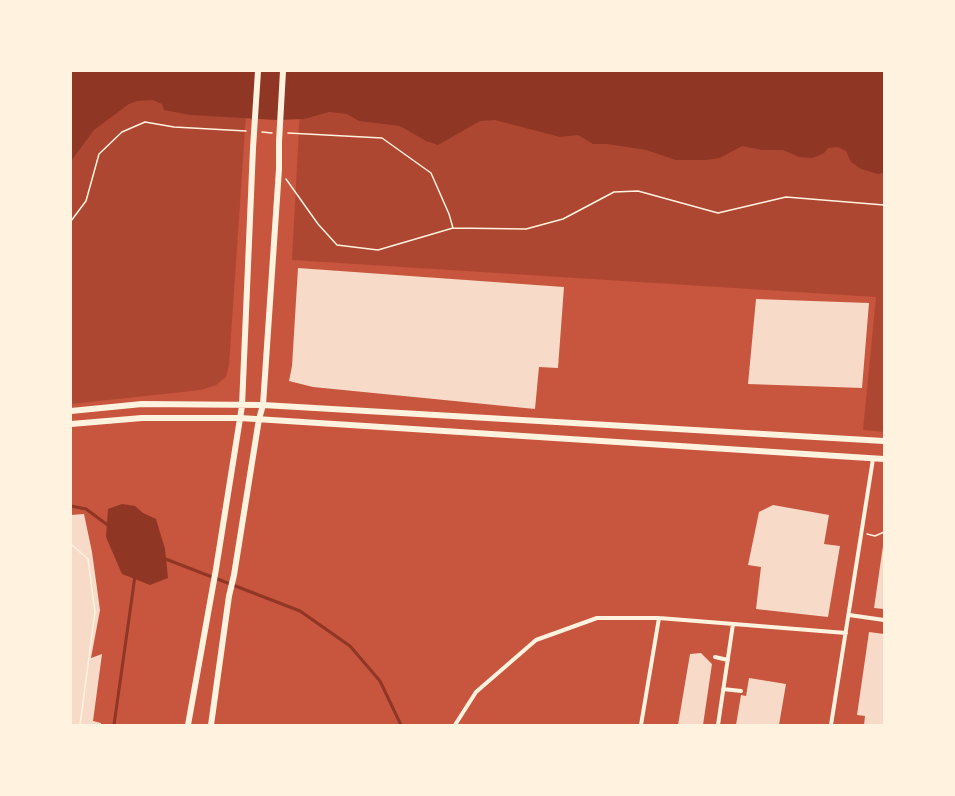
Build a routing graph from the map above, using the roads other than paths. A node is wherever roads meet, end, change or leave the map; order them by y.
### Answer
1 (258, 71) edge
2 (283, 71) edge
3 (263, 405) junction
4 (242, 406) junction
5 (71, 411) edge
6 (240, 418) junction
7 (259, 419) junction
8 (71, 424) edge
9 (884, 441) edge
10 (873, 459) junction
11 (884, 460) edge
12 (849, 615) junction
13 (659, 618) junction
14 (884, 620) edge
15 (733, 624) junction
16 (846, 633) junction
17 (715, 657) dead end
18 (728, 660) junction
19 (724, 689) junction
20 (741, 691) dead end
21 (188, 725) edge
22 (211, 725) edge
23 (455, 725) edge
24 (641, 725) edge
25 (718, 725) edge
26 (831, 725) edge

1 - 4 street
2 - 3 street
3 - 4 street
3 - 7 street
3 - 9 street
4 - 5 street
4 - 6 street
6 - 7 street
6 - 8 street
6 - 21 street
7 - 10 street
7 - 22 street
10 - 11 street
10 - 12 street
12 - 14 street
12 - 16 street
13 - 15 street
13 - 23 street
13 - 24 street
15 - 16 street
15 - 18 street
16 - 26 street
17 - 18 street
18 - 19 street
19 - 20 street
19 - 25 street

